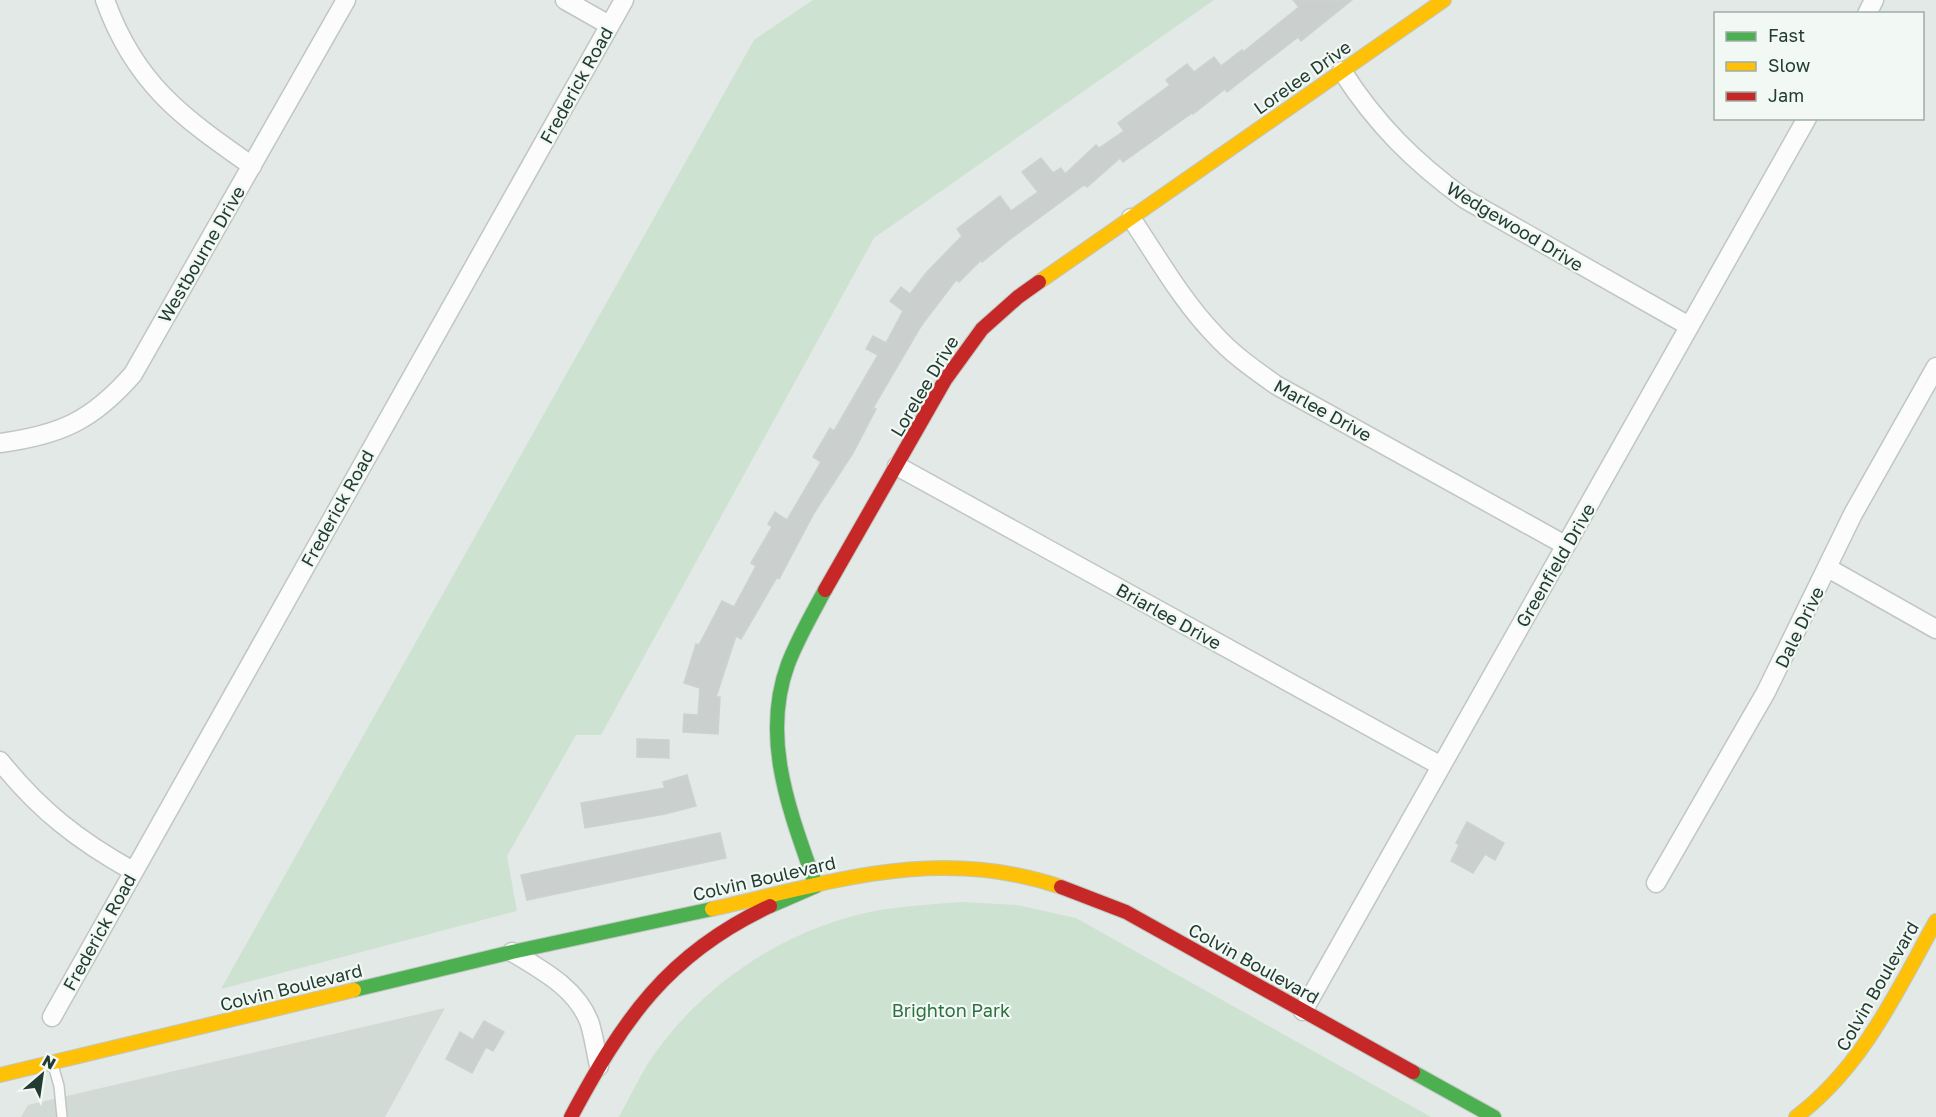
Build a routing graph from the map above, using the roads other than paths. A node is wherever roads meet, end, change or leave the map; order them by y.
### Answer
1 (105, 0) edge
2 (346, 0) edge
3 (565, 0) edge
4 (624, 0) edge
5 (1444, 0) edge
6 (609, 26) junction
7 (1342, 71) junction
8 (1806, 120) edge
9 (252, 166) junction
10 (1131, 218) junction
11 (1689, 326) junction
12 (1936, 367) edge
13 (0, 443) edge
14 (897, 466) junction
15 (1565, 545) junction
16 (1828, 568) junction
17 (1936, 629) edge
18 (0, 762) edge
19 (1441, 766) junction
20 (133, 871) junction
21 (1656, 883) dead end
22 (816, 886) junction
23 (1936, 921) edge
24 (512, 952) junction
25 (1303, 1011) junction
26 (52, 1017) dead end
27 (53, 1063) junction
28 (599, 1066) junction
29 (0, 1075) edge
30 (1800, 1116) edge
31 (62, 1117) edge
32 (571, 1117) edge
33 (1494, 1117) edge

1 - 9 street
2 - 9 street, Westbourne Drive
3 - 6 street
4 - 6 street, Frederick Road
5 - 7 street, Lorelee Drive
6 - 20 street, Frederick Road
7 - 10 street, Lorelee Drive
7 - 11 street, Wedgewood Drive
8 - 11 street, Greenfield Drive
9 - 13 street, Westbourne Drive
10 - 14 street, Lorelee Drive
10 - 15 street, Marlee Drive
11 - 15 street, Greenfield Drive
12 - 16 street, Dale Drive
14 - 19 street, Briarlee Drive
14 - 22 street, Lorelee Drive
15 - 19 street, Greenfield Drive
16 - 17 street
16 - 21 street, Dale Drive
18 - 20 street
19 - 25 street, Greenfield Drive
20 - 26 street, Frederick Road
22 - 24 street, Colvin Boulevard
22 - 25 street, Colvin Boulevard
22 - 28 street
23 - 30 street, Colvin Boulevard
24 - 27 street, Colvin Boulevard
24 - 28 street
25 - 33 street, Colvin Boulevard
27 - 29 street, Colvin Boulevard
27 - 31 lane
28 - 32 street

